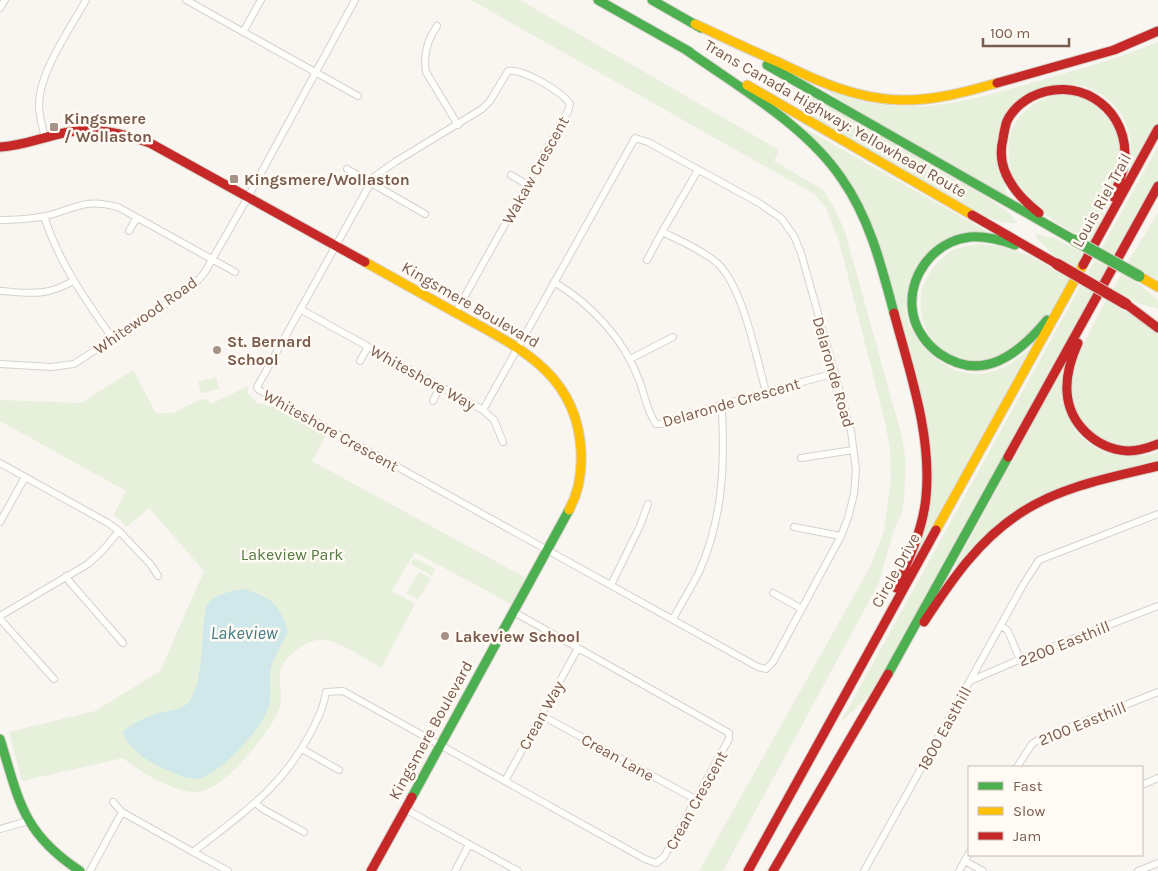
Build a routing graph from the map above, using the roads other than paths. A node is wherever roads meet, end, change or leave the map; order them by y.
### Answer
1 (4, 0) edge
2 (86, 0) edge
3 (186, 0) edge
4 (261, 0) edge
5 (355, 0) edge
6 (598, 0) edge
7 (652, 0) edge
8 (0, 8) edge
9 (695, 24) junction
10 (437, 26) dead end
11 (1158, 31) edge
12 (243, 32) junction
13 (685, 49) junction
14 (315, 73) junction
15 (358, 96) dead end
16 (458, 124) junction
17 (1158, 129) edge
18 (45, 139) junction
19 (0, 147) edge
20 (347, 169) dead end
21 (698, 170) junction
22 (511, 175) dead end
23 (371, 183) junction
24 (526, 184) junction
25 (1158, 186) edge
26 (248, 197) junction
27 (1158, 201) edge
28 (425, 214) dead end
29 (44, 216) junction
30 (136, 219) junction
31 (0, 220) edge
32 (129, 231) dead end
33 (662, 232) junction
34 (1134, 232) junction
35 (1074, 240) junction
36 (336, 246) junction
37 (212, 260) junction
38 (647, 260) dead end
39 (1085, 261) junction
40 (1057, 264) junction
41 (235, 272) dead end
42 (73, 282) junction
43 (554, 282) junction
44 (1072, 286) junction
45 (1158, 286) edge
46 (0, 292) edge
47 (1098, 297) junction
48 (1126, 304) junction
49 (300, 309) junction
50 (456, 312) junction
51 (1158, 322) edge
52 (1158, 328) edge
53 (673, 338) dead end
54 (113, 339) junction
55 (368, 347) junction
56 (518, 347) junction
57 (630, 359) junction
58 (360, 361) dead end
59 (0, 364) edge
60 (834, 373) junction
61 (440, 386) junction
62 (766, 392) junction
63 (433, 401) dead end
64 (720, 405) junction
65 (483, 410) junction
66 (503, 442) dead end
67 (1158, 444) edge
68 (853, 450) junction
69 (801, 458) dead end
70 (0, 463) edge
71 (1158, 466) edge
72 (25, 477) junction
73 (648, 504) dead end
74 (1158, 514) edge
75 (0, 522) edge
76 (794, 528) dead end
77 (119, 531) junction
78 (841, 536) junction
79 (547, 551) junction
80 (66, 576) junction
81 (158, 576) dead end
82 (611, 585) junction
83 (773, 593) dead end
84 (1158, 606) edge
85 (802, 608) junction
86 (514, 612) junction
87 (0, 617) edge
88 (672, 619) junction
89 (1001, 625) junction
90 (123, 643) dead end
91 (578, 648) junction
92 (1020, 660) junction
93 (858, 669) junction
94 (54, 679) dead end
95 (970, 681) junction
96 (881, 686) junction
97 (1158, 692) edge
98 (541, 715) junction
99 (1, 744) edge
100 (440, 746) junction
101 (302, 750) junction
102 (1018, 766) edge
103 (338, 770) dead end
104 (1158, 778) edge
105 (505, 781) junction
106 (1143, 784) edge
107 (695, 799) junction
108 (113, 802) dead end
109 (256, 803) junction
110 (405, 809) junction
111 (122, 812) junction
112 (28, 821) junction
113 (0, 829) edge
114 (304, 832) dead end
115 (469, 845) junction
116 (193, 852) junction
117 (968, 855) edge
118 (965, 861) junction
119 (1158, 863) edge
120 (80, 871) edge
121 (90, 871) edge
122 (228, 871) edge
123 (371, 871) edge
124 (455, 871) edge
125 (518, 871) edge
126 (748, 871) edge
127 (773, 871) edge
128 (864, 871) edge
129 (959, 871) edge
130 (983, 871) edge
131 (1138, 871) edge

1 - 8 street
2 - 18 street
3 - 12 street
4 - 12 street
5 - 14 street, Whitewood Road
6 - 13 main road, Trans Canada Highway: Yellowhead Route
7 - 9 main road, Trans Canada Highway: Yellowhead Route
9 - 11 main road
9 - 35 main road, Trans Canada Highway: Yellowhead Route
10 - 16 street
12 - 14 street
13 - 40 main road, Trans Canada Highway: Yellowhead Route
13 - 93 main road
14 - 15 street
14 - 26 street, Whitewood Road
16 - 23 street, Wakaw Crescent
16 - 24 street, Wakaw Crescent
17 - 39 main road, Louis Riel Trail
18 - 19 main road, Kingsmere Boulevard
18 - 26 main road, Kingsmere Boulevard
20 - 23 street
21 - 33 street
21 - 43 street, Delaronde Road
21 - 60 street, Delaronde Road
22 - 24 street
23 - 28 street
23 - 36 street, Wakaw Crescent
24 - 50 street, Wakaw Crescent
25 - 34 main road
26 - 36 main road, Kingsmere Boulevard
26 - 37 street, Whitewood Road
27 - 34 main road
29 - 30 street
29 - 31 street
29 - 42 street
30 - 32 street
30 - 37 street
33 - 38 street
33 - 62 street
34 - 47 main road
35 - 39 main road
35 - 45 main road, bridge
36 - 49 street, Whiteshore Crescent
36 - 50 main road, Kingsmere Boulevard
37 - 41 street
37 - 54 street, Whitewood Road
39 - 44 main road, Louis Riel Trail
40 - 44 main road
40 - 48 main road, bridge
42 - 46 street
42 - 54 street
43 - 56 street, Delaronde Road
43 - 57 street, Delaronde Crescent
44 - 93 main road, Circle Drive
47 - 67 main road
47 - 96 main road
48 - 51 main road
48 - 52 main road
49 - 55 street, Whiteshore Way
49 - 79 street, Whiteshore Crescent
50 - 56 main road, Kingsmere Boulevard
53 - 57 street
54 - 59 street, Whitewood Road
55 - 58 street
55 - 61 street, Whiteshore Way
56 - 65 street, Whiteshore Way
56 - 79 main road, Kingsmere Boulevard
57 - 64 street, Delaronde Crescent
60 - 62 street, Delaronde Crescent
60 - 68 street, Delaronde Road
61 - 63 street
61 - 65 street, Whiteshore Way
62 - 64 street, Delaronde Crescent
64 - 88 street
65 - 66 street
68 - 69 street
68 - 78 street, Delaronde Road
70 - 72 street
71 - 96 main road
72 - 75 street
72 - 77 street
73 - 82 street
74 - 89 street, 1800 Easthill
76 - 78 street
77 - 80 street
77 - 81 street
78 - 85 street, Delaronde Road
79 - 82 street, Delaronde Road
79 - 86 main road, Kingsmere Boulevard
80 - 87 street
80 - 90 street
82 - 88 street, Delaronde Road
83 - 85 street
84 - 92 street, 2200 Easthill
85 - 88 street, Delaronde Road
86 - 91 street, Crean Crescent
86 - 100 main road, Kingsmere Boulevard
87 - 94 street
89 - 92 street
89 - 95 street, 1800 Easthill
91 - 98 street, Crean Way
91 - 107 street, Crean Crescent
92 - 95 street, 2200 Easthill
93 - 126 main road, Circle Drive
95 - 128 street, 1800 Easthill
96 - 127 main road
97 - 102 street, 2100 Easthill
98 - 105 street, Crean Way
98 - 107 street, Crean Lane
99 - 112 main road
100 - 101 street, Crean Crescent
100 - 105 street, Crean Crescent
100 - 110 main road, Kingsmere Boulevard
101 - 103 street
101 - 109 street
104 - 106 street
105 - 107 street, Crean Crescent
108 - 111 street
109 - 114 street
109 - 116 street
110 - 115 street
110 - 123 main road, Kingsmere Boulevard
111 - 116 street
111 - 121 street
112 - 113 street
112 - 120 main road
115 - 124 street
115 - 125 street
116 - 122 street
117 - 118 street
118 - 129 street
118 - 130 street
119 - 131 street

